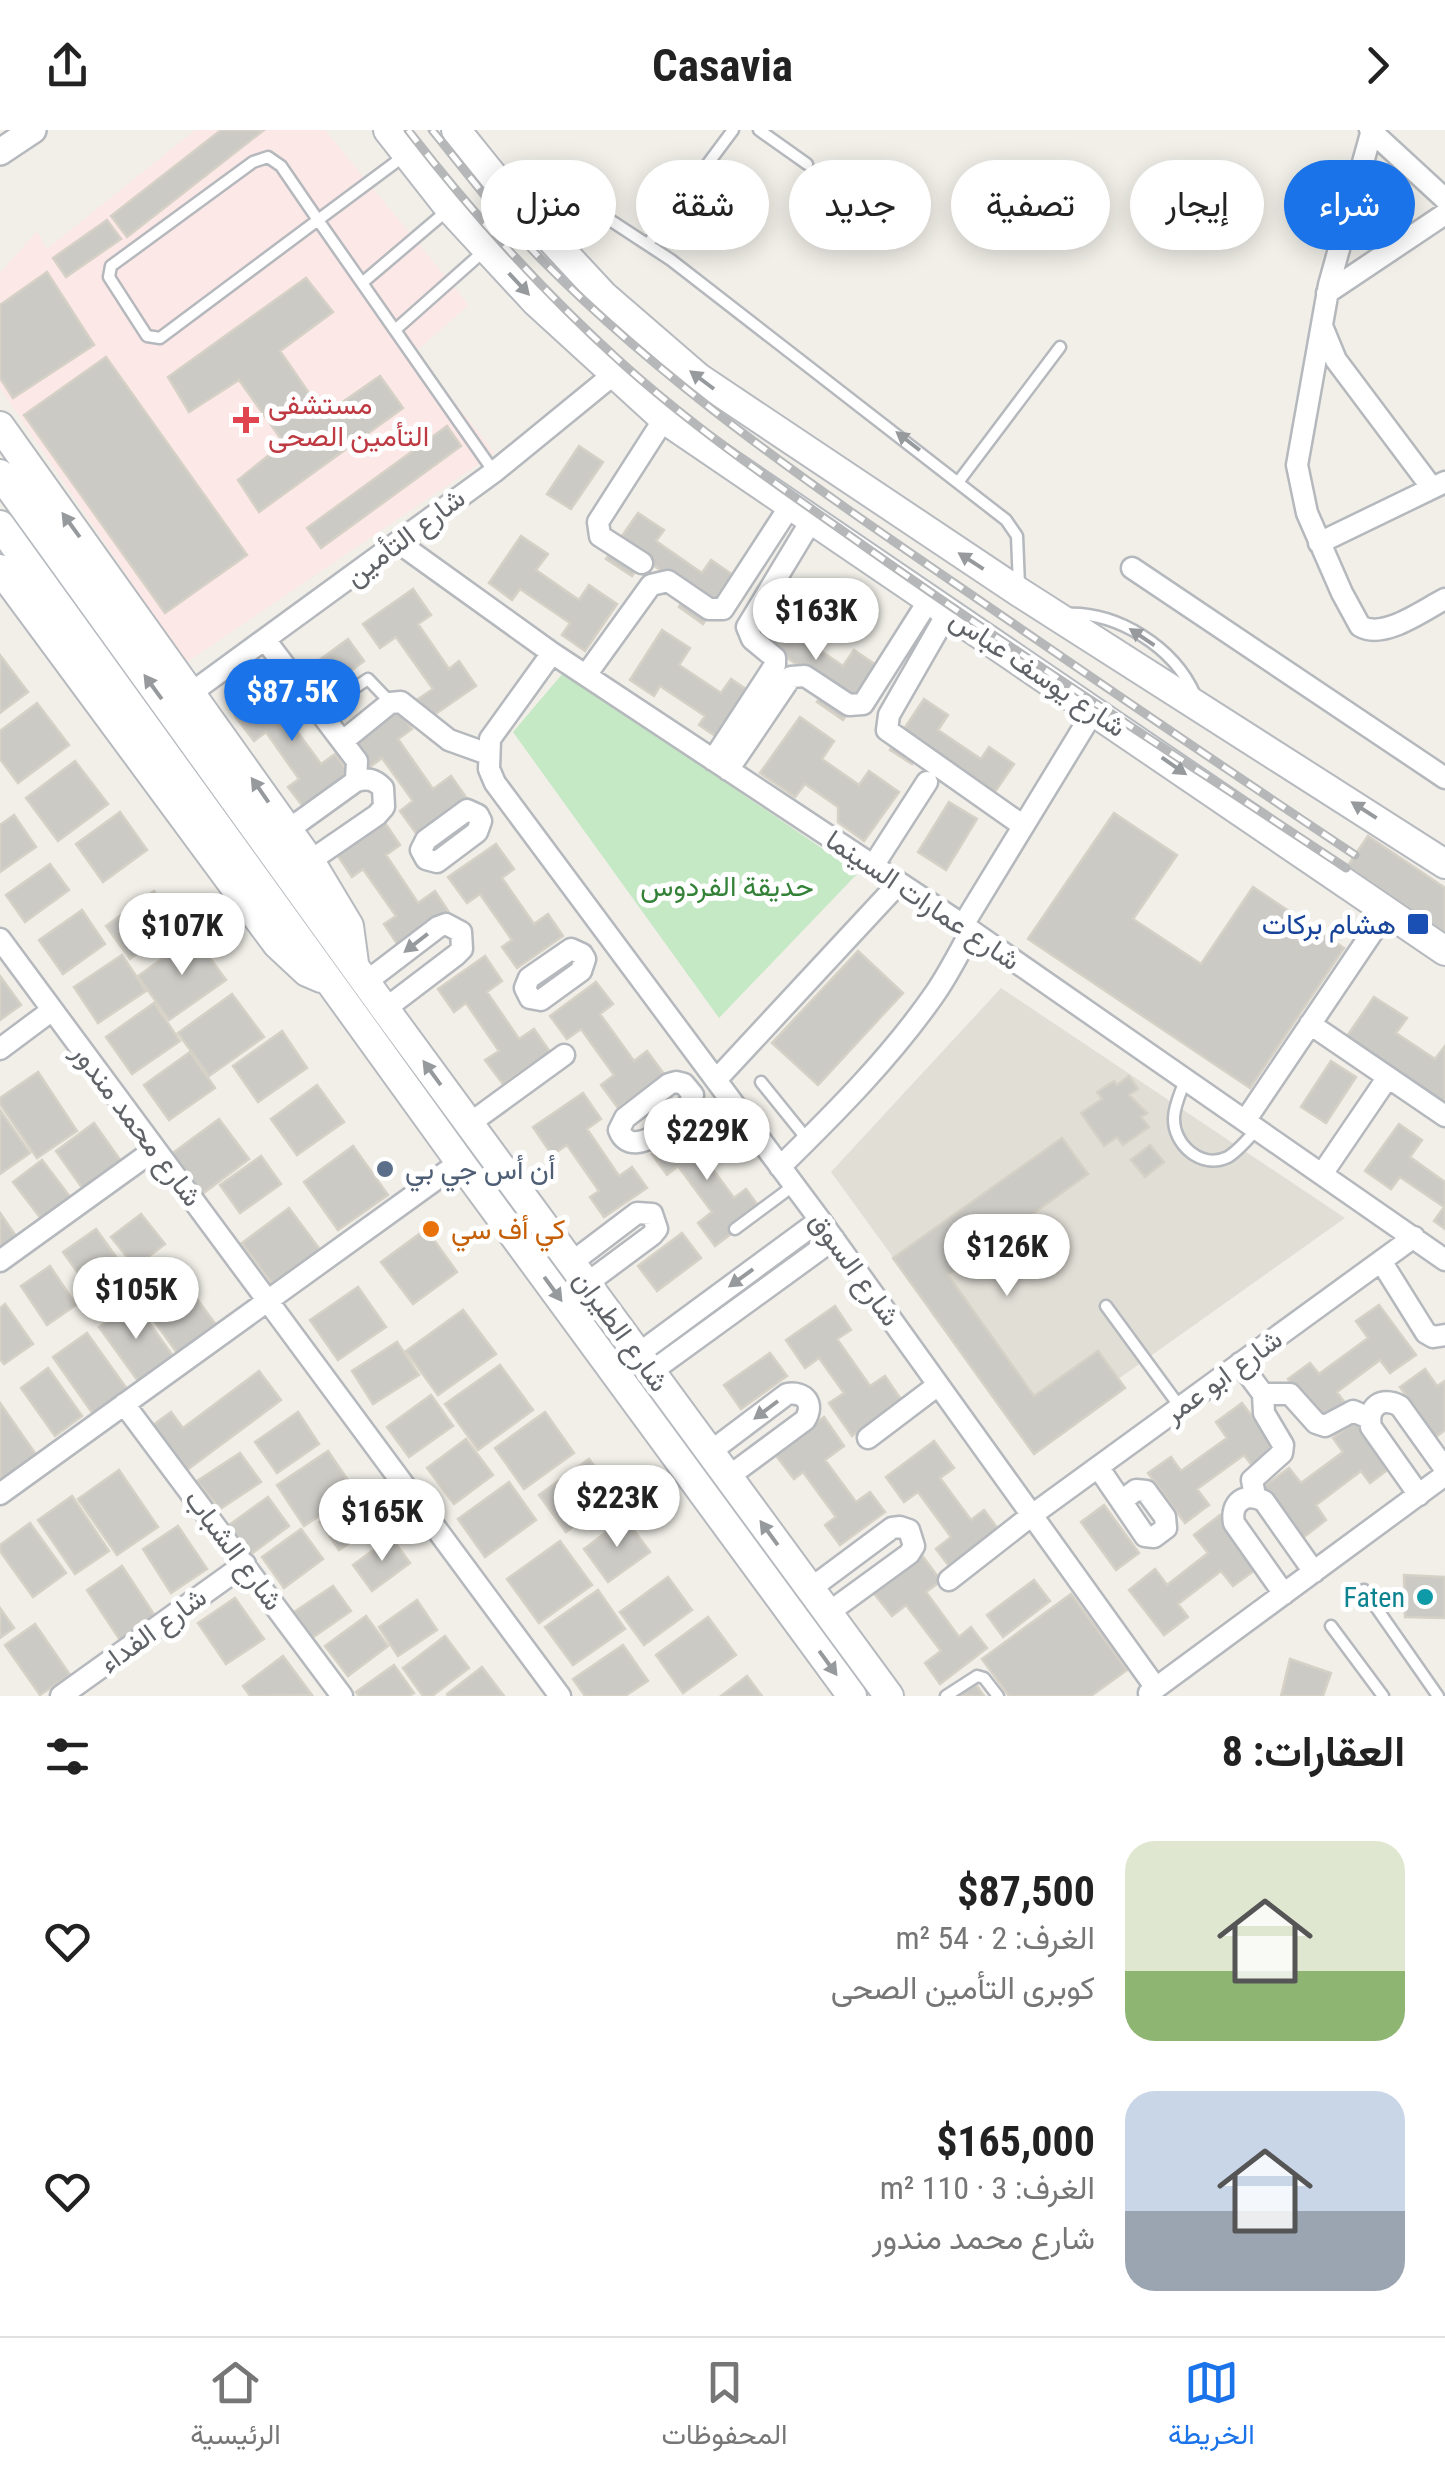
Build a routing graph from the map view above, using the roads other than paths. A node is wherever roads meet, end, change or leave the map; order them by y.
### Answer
1 (34, 130) edge
2 (388, 130) edge
3 (456, 130) edge
4 (733, 130) edge
5 (758, 130) edge
6 (1371, 131) edge
7 (0, 152) edge
8 (406, 155) junction
9 (482, 160) edge
10 (711, 160) edge
11 (801, 160) edge
12 (1445, 198) edge
13 (450, 208) junction
14 (1445, 214) edge
15 (318, 220) junction
16 (481, 243) edge
17 (485, 250) edge
18 (487, 250) edge
19 (561, 250) edge
20 (656, 250) edge
21 (362, 283) junction
22 (1327, 293) junction
23 (1321, 324) junction
24 (394, 330) junction
25 (1060, 347) dead end
26 (614, 374) junction
27 (664, 419) junction
28 (0, 426) edge
29 (494, 472) junction
30 (0, 474) edge
31 (959, 481) junction
32 (1438, 485) edge
33 (800, 513) junction
34 (0, 525) edge
35 (399, 543) junction
36 (1320, 543) junction
37 (642, 563) dead end
38 (0, 568) edge
39 (1132, 568) dead end
40 (1019, 592) junction
41 (1445, 598) edge
42 (938, 606) junction
43 (266, 640) junction
44 (552, 654) junction
45 (586, 676) junction
46 (191, 693) junction
47 (390, 703) junction
48 (320, 711) junction
49 (1093, 712) junction
50 (342, 741) junction
51 (488, 754) junction
52 (721, 765) junction
53 (1445, 778) edge
54 (356, 781) junction
55 (928, 782) dead end
56 (503, 796) junction
57 (478, 816) dead end
58 (1022, 825) junction
59 (288, 830) junction
60 (310, 861) junction
61 (1445, 864) edge
62 (873, 866) junction
63 (898, 883) junction
64 (1386, 912) junction
65 (967, 928) junction
66 (607, 934) junction
67 (0, 939) edge
68 (1445, 951) edge
69 (582, 954) dead end
70 (351, 977) junction
71 (385, 1009) junction
72 (51, 1011) junction
73 (1310, 1024) junction
74 (0, 1050) edge
75 (564, 1054) dead end
76 (714, 1076) junction
77 (1388, 1076) junction
78 (1185, 1079) junction
79 (761, 1082) dead end
80 (690, 1088) dead end
81 (1445, 1116) edge
82 (469, 1124) junction
83 (1251, 1125) junction
84 (808, 1140) junction
85 (154, 1150) junction
86 (460, 1162) junction
87 (780, 1166) junction
88 (1322, 1174) junction
89 (794, 1185) junction
90 (820, 1220) junction
91 (735, 1230) dead end
92 (1414, 1236) junction
93 (834, 1239) junction
94 (1381, 1260) junction
95 (1445, 1260) edge
96 (0, 1261) edge
97 (270, 1300) junction
98 (1106, 1306) dead end
99 (1445, 1335) edge
100 (645, 1363) junction
101 (1240, 1363) junction
102 (938, 1385) junction
103 (1263, 1394) junction
104 (124, 1404) junction
105 (1180, 1407) junction
106 (1369, 1418) junction
107 (868, 1438) dead end
108 (710, 1452) junction
109 (1098, 1466) junction
110 (1445, 1472) edge
111 (728, 1477) junction
112 (0, 1494) edge
113 (1419, 1495) junction
114 (1254, 1496) junction
115 (1123, 1500) dead end
116 (1032, 1515) junction
117 (244, 1564) junction
118 (1314, 1572) junction
119 (949, 1580) dead end
120 (810, 1588) junction
121 (1364, 1590) dead end
122 (1284, 1594) junction
123 (828, 1613) junction
124 (1331, 1626) dead end
125 (1151, 1692) edge
126 (340, 1695) edge
127 (61, 1696) edge
128 (560, 1696) edge
129 (852, 1696) edge
130 (890, 1696) edge
131 (946, 1696) edge
132 (998, 1696) edge
133 (1383, 1696) edge
134 (1438, 1696) edge

1 - 7 street
2 - 8 main road, شارع يوسف عباس
3 - 9 main road, شارع يوسف عباس
4 - 10 lane
5 - 11 lane
6 - 12 street
6 - 22 street
8 - 13 main road, شارع يوسف عباس
8 - 15 lane
13 - 16 main road, شارع يوسف عباس
13 - 21 lane
14 - 22 street
15 - 15 lane
15 - 21 lane
17 - 24 lane
18 -> 26 main road, شارع يوسف عباس
40 -> 19 main road, شارع يوسف عباس
31 -> 20 lane
21 - 24 lane
22 - 23 street
23 - 32 street
23 - 36 street
24 - 29 lane
25 - 31 lane
26 - 27 main road, شارع يوسف عباس
26 - 29 street, شارع التأمين
27 - 33 main road, شارع يوسف عباس
27 - 37 street
46 -> 28 main road
29 - 35 street, شارع التأمين
70 -> 30 main road
31 - 40 lane
32 - 36 street
33 - 42 main road, شارع يوسف عباس
33 - 45 street
33 - 52 street
34 - 70 main road
35 - 43 street, شارع التأمين
35 - 44 street, شارع عمارات السينما
36 - 41 street
38 - 70 main road
39 - 53 street
61 -> 40 main road, شارع يوسف عباس
42 - 49 main road, شارع يوسف عباس
42 - 52 street
42 - 58 street
43 - 46 street, شارع التأمين
43 - 48 street
44 - 45 street, شارع عمارات السينما
44 - 51 street
45 - 52 street, شارع عمارات السينما
59 -> 46 main road
47 - 48 lane
47 - 50 street
47 - 51 street
48 - 50 street
49 - 58 street
49 -> 64 main road, شارع يوسف عباس
50 - 54 street
51 - 56 street, شارع السوق
52 - 62 street, شارع عمارات السينما
54 - 59 street
54 - 60 street
55 - 62 street
56 - 57 street
56 - 66 street, شارع السوق
58 - 65 street
59 - 60 main road
60 - 70 main road
62 - 63 street, شارع عمارات السينما
63 - 65 street, شارع عمارات السينما
63 - 76 street
64 - 68 main road, شارع يوسف عباس
64 - 73 street
65 - 78 street, شارع عمارات السينما
65 - 84 street
66 - 69 street
66 - 76 street, شارع السوق
67 - 72 street, شارع محمد مندور
70 - 71 main road, شارع الطيران
71 -> 70 street
70 - 86 main road, شارع الطيران
82 -> 71 main road, شارع الطيران
72 - 74 street
72 - 85 street, شارع محمد مندور
73 - 77 street
73 - 83 street
75 - 82 street
76 - 80 street
76 - 87 street, شارع السوق
77 - 81 street
77 - 88 street
78 - 83 street, شارع عمارات السينما
78 - 83 lane
79 - 84 lane
82 - 100 main road, شارع الطيران
83 - 88 street, شارع عمارات السينما
84 - 87 street
85 - 96 street
85 - 97 street, شارع محمد مندور
86 - 97 street
86 -> 129 main road, شارع الطيران
87 - 89 street, شارع السوق
88 - 92 street, شارع عمارات السينما
89 - 90 street, شارع السوق
89 - 91 lane
90 - 93 street, شارع السوق
90 -> 100 street
92 - 94 street, شارع ابو عمر
92 - 95 street, شارع عمارات السينما
93 - 100 street
93 - 102 street, شارع السوق
94 - 99 street
94 - 101 street, شارع ابو عمر
97 - 104 street
97 - 128 street, شارع محمد مندور
98 - 105 lane
100 - 108 main road, شارع الطيران
101 - 103 street
101 - 105 street, شارع ابو عمر
102 - 107 street
102 - 116 street, شارع السوق
103 - 106 street
103 - 114 street
104 - 112 street
104 - 117 street, شارع الشباب
105 - 109 street, شارع ابو عمر
106 - 110 street
106 - 113 street
108 - 111 main road, شارع الطيران
111 -> 108 street
109 - 115 street
109 - 116 street, شارع ابو عمر
110 - 113 street
120 -> 111 main road, شارع الطيران
113 - 118 street
114 - 118 street
114 - 122 street
116 - 119 street, شارع ابو عمر
116 - 125 street, شارع السوق
117 - 126 street, شارع الشباب
117 - 127 street, شارع الفداء
118 - 122 street
120 - 123 main road, شارع الطيران
120 - 123 street
121 - 134 lane
122 - 125 street
123 - 130 main road, شارع الطيران
124 - 133 lane
131 - 132 lane

